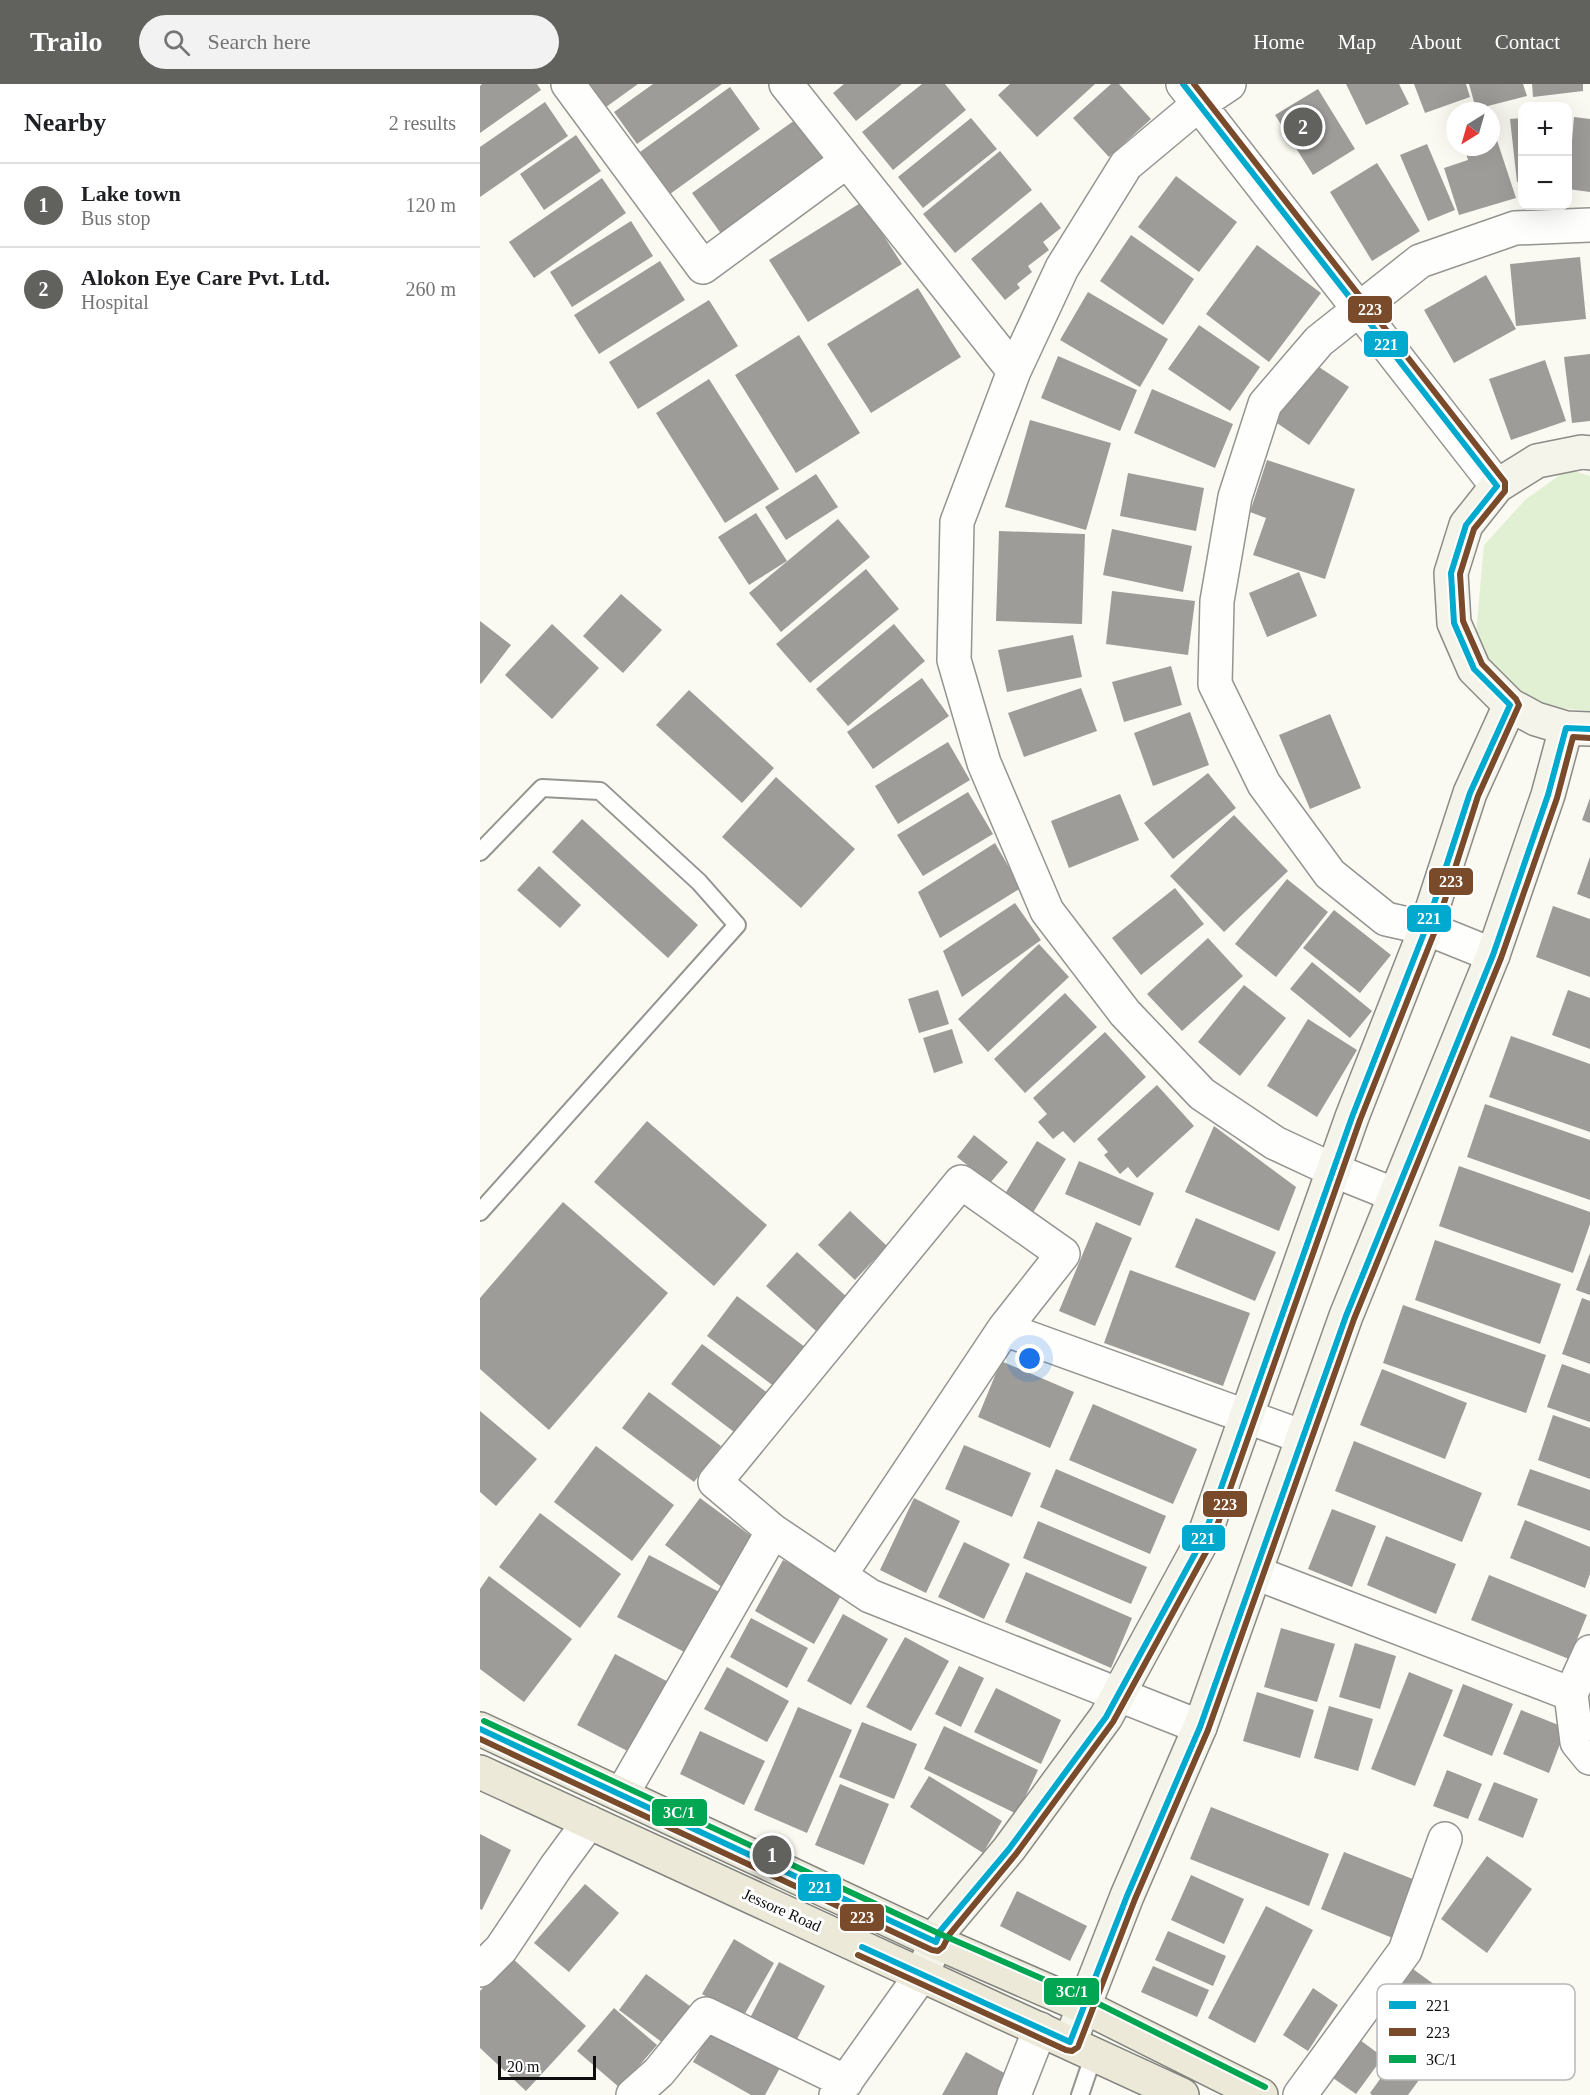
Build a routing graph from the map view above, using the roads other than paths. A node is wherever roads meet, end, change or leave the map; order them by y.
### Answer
1 (568, 84) edge
2 (786, 84) edge
3 (1229, 84) edge
4 (1191, 94) edge
5 (847, 161) junction
6 (1590, 225) edge
7 (1358, 308) junction
8 (1014, 371) junction
9 (1590, 453) edge
10 (1497, 486) junction
11 (1510, 705) junction
12 (1578, 728) edge
13 (480, 852) edge
14 (1426, 928) junction
15 (1493, 955) junction
16 (1333, 1170) junction
17 (1395, 1195) junction
18 (480, 1212) edge
19 (1004, 1329) junction
20 (1246, 1418) junction
21 (1303, 1437) junction
22 (773, 1531) junction
23 (1256, 1573) junction
24 (840, 1575) junction
25 (1590, 1652) edge
26 (1571, 1695) junction
27 (1118, 1696) junction
28 (1200, 1727) junction
29 (480, 1729) edge
30 (1590, 1758) edge
31 (480, 1772) edge
32 (622, 1794) junction
33 (589, 1822) junction
34 (1445, 1839) dead end
35 (936, 1941) junction
36 (480, 1970) edge
37 (922, 1974) junction
38 (1381, 1984) edge
39 (1377, 1989) edge
40 (1085, 2007) junction
41 (1040, 2029) junction
42 (1082, 2048) junction
43 (841, 2088) edge
44 (633, 2095) edge
45 (1014, 2095) edge
46 (1080, 2095) edge
47 (1182, 2095) edge
48 (1261, 2095) edge
49 (1300, 2095) edge

1 - 5 street
2 - 5 street
3 - 4 street
4 - 7 street
4 - 8 street
5 - 8 street
6 - 7 street
7 - 10 street
7 - 14 street
8 - 16 street
9 - 10 street
10 - 11 street
11 - 12 street
11 - 14 street
12 - 15 street
13 - 18 lane
14 - 15 street
14 - 16 street
15 - 17 street
16 - 17 street
16 - 20 street
17 - 21 street
19 - 20 street
19 - 22 street
19 - 24 street
20 - 21 street
20 - 27 street
21 - 23 street
22 - 24 street
22 - 32 street
23 - 26 street
23 - 28 street
24 - 27 street
25 - 26 street
26 - 30 street
27 - 28 street
27 - 35 street
28 - 40 street
29 - 32 main road
31 - 33 main road, Jessore Road
32 - 35 main road
33 - 36 street
33 - 37 main road, Jessore Road
34 - 38 street
35 - 37 street
35 - 40 main road
37 - 41 main road, Jessore Road
37 - 43 street
39 - 49 street
40 - 42 street
40 - 48 main road
41 - 42 main road, Jessore Road
41 - 45 street
42 - 46 lane
42 - 47 main road, Jessore Road
43 - 44 street

